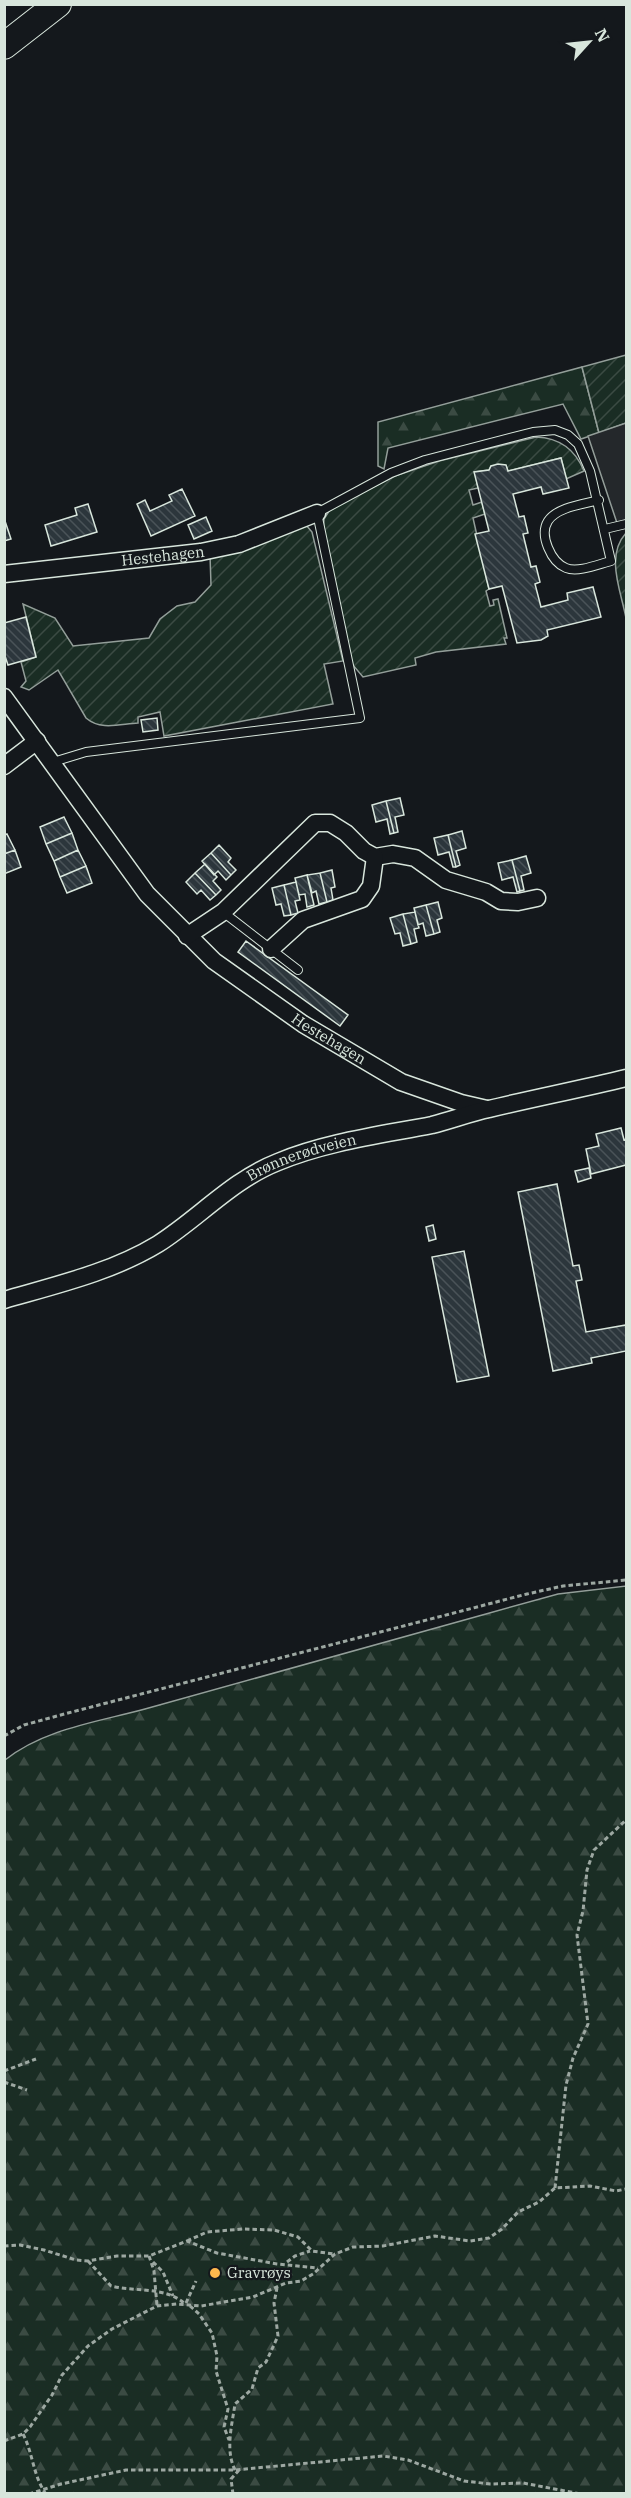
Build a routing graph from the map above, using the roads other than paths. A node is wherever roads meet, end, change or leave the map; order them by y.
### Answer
1 (58, 4) edge
2 (4, 46) edge
3 (598, 500) junction
4 (317, 513) junction
5 (627, 524) edge
6 (605, 529) junction
7 (4, 574) edge
8 (4, 697) edge
9 (37, 741) junction
10 (52, 762) junction
11 (4, 766) edge
12 (375, 857) junction
13 (537, 898) dead end
14 (223, 912) junction
15 (187, 936) junction
16 (272, 949) junction
17 (298, 970) dead end
18 (627, 1077) edge
19 (488, 1109) junction
20 (4, 1300) edge

1 - 2 main road
3 - 4 lane
3 - 6 lane
3 - 6 lane
4 - 7 street, Hestehagen
4 - 10 lane
5 - 6 lane
8 - 9 street, Hestehagen
9 - 10 street, Hestehagen
9 - 11 street
10 - 15 street, Hestehagen
12 - 13 street
12 - 14 street
12 - 16 street
14 - 15 street
14 - 16 lane
15 - 19 street, Hestehagen
16 - 17 lane
18 - 19 street, Brønnerødveien
19 - 20 street, Brønnerødveien

